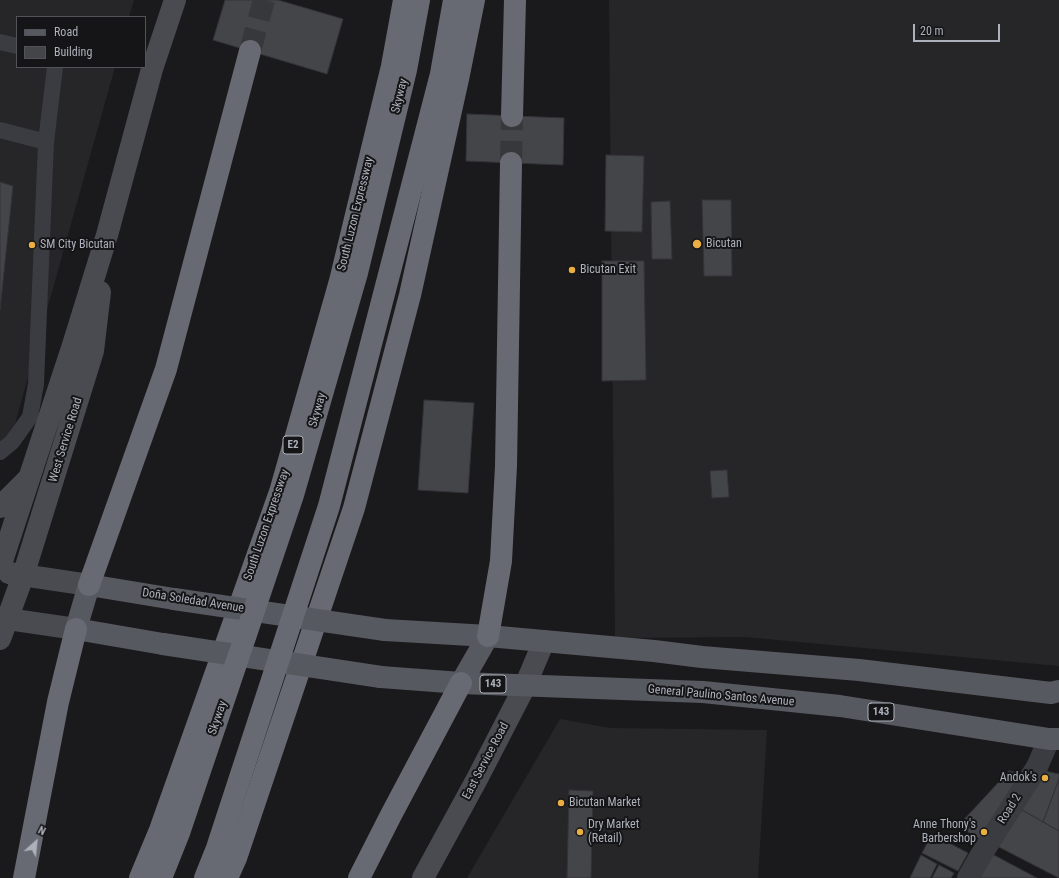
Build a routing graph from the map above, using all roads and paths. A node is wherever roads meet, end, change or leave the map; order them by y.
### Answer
1 (174, 0) edge
2 (404, 0) edge
3 (419, 0) edge
4 (454, 0) edge
5 (474, 0) edge
6 (515, 0) edge
7 (0, 42) edge
8 (16, 46) edge
9 (250, 51) tunnel mouth
10 (54, 68) edge
11 (147, 68) edge
12 (512, 116) tunnel mouth
13 (0, 130) edge
14 (46, 142) junction
15 (512, 163) tunnel mouth
16 (107, 235) junction
17 (0, 452) edge
18 (31, 476) junction
19 (0, 507) edge
20 (0, 568) edge
21 (0, 572) edge
22 (23, 576) junction
23 (89, 585) junction
24 (2, 625) edge
25 (76, 629) junction
26 (488, 636) junction
27 (544, 641) junction
28 (461, 683) junction
29 (525, 686) junction
30 (1059, 691) edge
31 (1054, 739) edge
32 (24, 878) edge
33 (140, 878) edge
34 (160, 878) edge
35 (205, 878) edge
36 (227, 878) edge
37 (359, 878) edge
38 (423, 878) edge
39 (968, 878) edge

1 - 11 main road, West Service Road
2 - 33 highway, South Luzon Expressway / E2
3 - 34 highway, Skyway / E2, bridge
4 - 35 highway, bridge
5 - 36 highway
6 - 12 highway
7 - 8 lane
9 - 23 highway
10 - 14 lane
11 - 16 main road, West Service Road
13 - 14 lane
14 - 17 lane
15 - 26 highway
16 - 18 main road, West Service Road
16 - 22 main road, West Service Road
18 - 19 main road
18 - 20 main road, West Service Road
21 - 22 main road, Doña Soledad Avenue
22 - 23 main road, Doña Soledad Avenue
22 - 24 main road, West Service Road
23 - 25 main road
23 - 26 main road, Doña Soledad Avenue, bridge
24 - 25 main road
25 - 28 main road, General Paulino Santos Avenue, bridge
25 - 32 highway
26 - 27 main road
26 - 28 main road
27 - 29 main road, East Service Road
27 - 30 main road
28 - 29 main road, General Paulino Santos Avenue / 143
28 - 37 highway
29 - 31 main road, General Paulino Santos Avenue / 143
29 - 38 main road, East Service Road
31 - 39 street, Road 2

